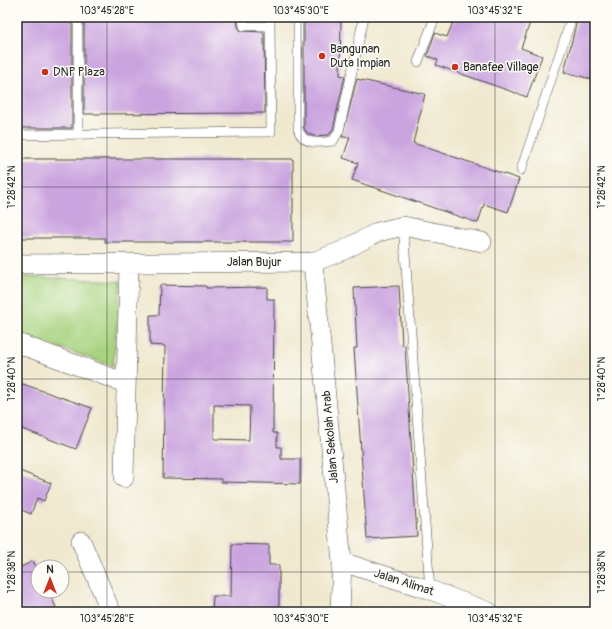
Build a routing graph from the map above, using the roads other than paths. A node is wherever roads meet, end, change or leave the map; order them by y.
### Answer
1 (78, 17) edge
2 (243, 17) edge
3 (298, 17) edge
4 (364, 17) edge
5 (435, 17) edge
6 (572, 17) edge
7 (270, 21) edge
8 (418, 62) dead end
9 (78, 134) junction
10 (17, 135) edge
11 (521, 170) dead end
12 (403, 226) junction
13 (482, 242) dead end
14 (313, 262) junction
15 (129, 263) junction
16 (17, 264) edge
17 (17, 343) edge
18 (125, 383) junction
19 (124, 478) dead end
20 (81, 541) dead end
21 (342, 562) junction
22 (430, 590) junction
23 (111, 612) edge
24 (340, 612) edge
25 (489, 612) edge

1 - 9 lane
2 - 7 lane
3 - 4 lane
5 - 8 lane
6 - 11 lane
7 - 9 lane
9 - 10 lane
12 - 13 street, Jalan Bujur
12 - 14 street, Jalan Bujur
12 - 22 lane
14 - 15 street, Jalan Bujur
14 - 21 street, Jalan Sekolah Arab
15 - 16 street, Jalan Bujur
15 - 18 street
17 - 18 street
18 - 19 street
20 - 23 street
21 - 22 street, Jalan Alimat
21 - 24 street, Jalan Sekolah Arab
22 - 25 street, Jalan Alimat

